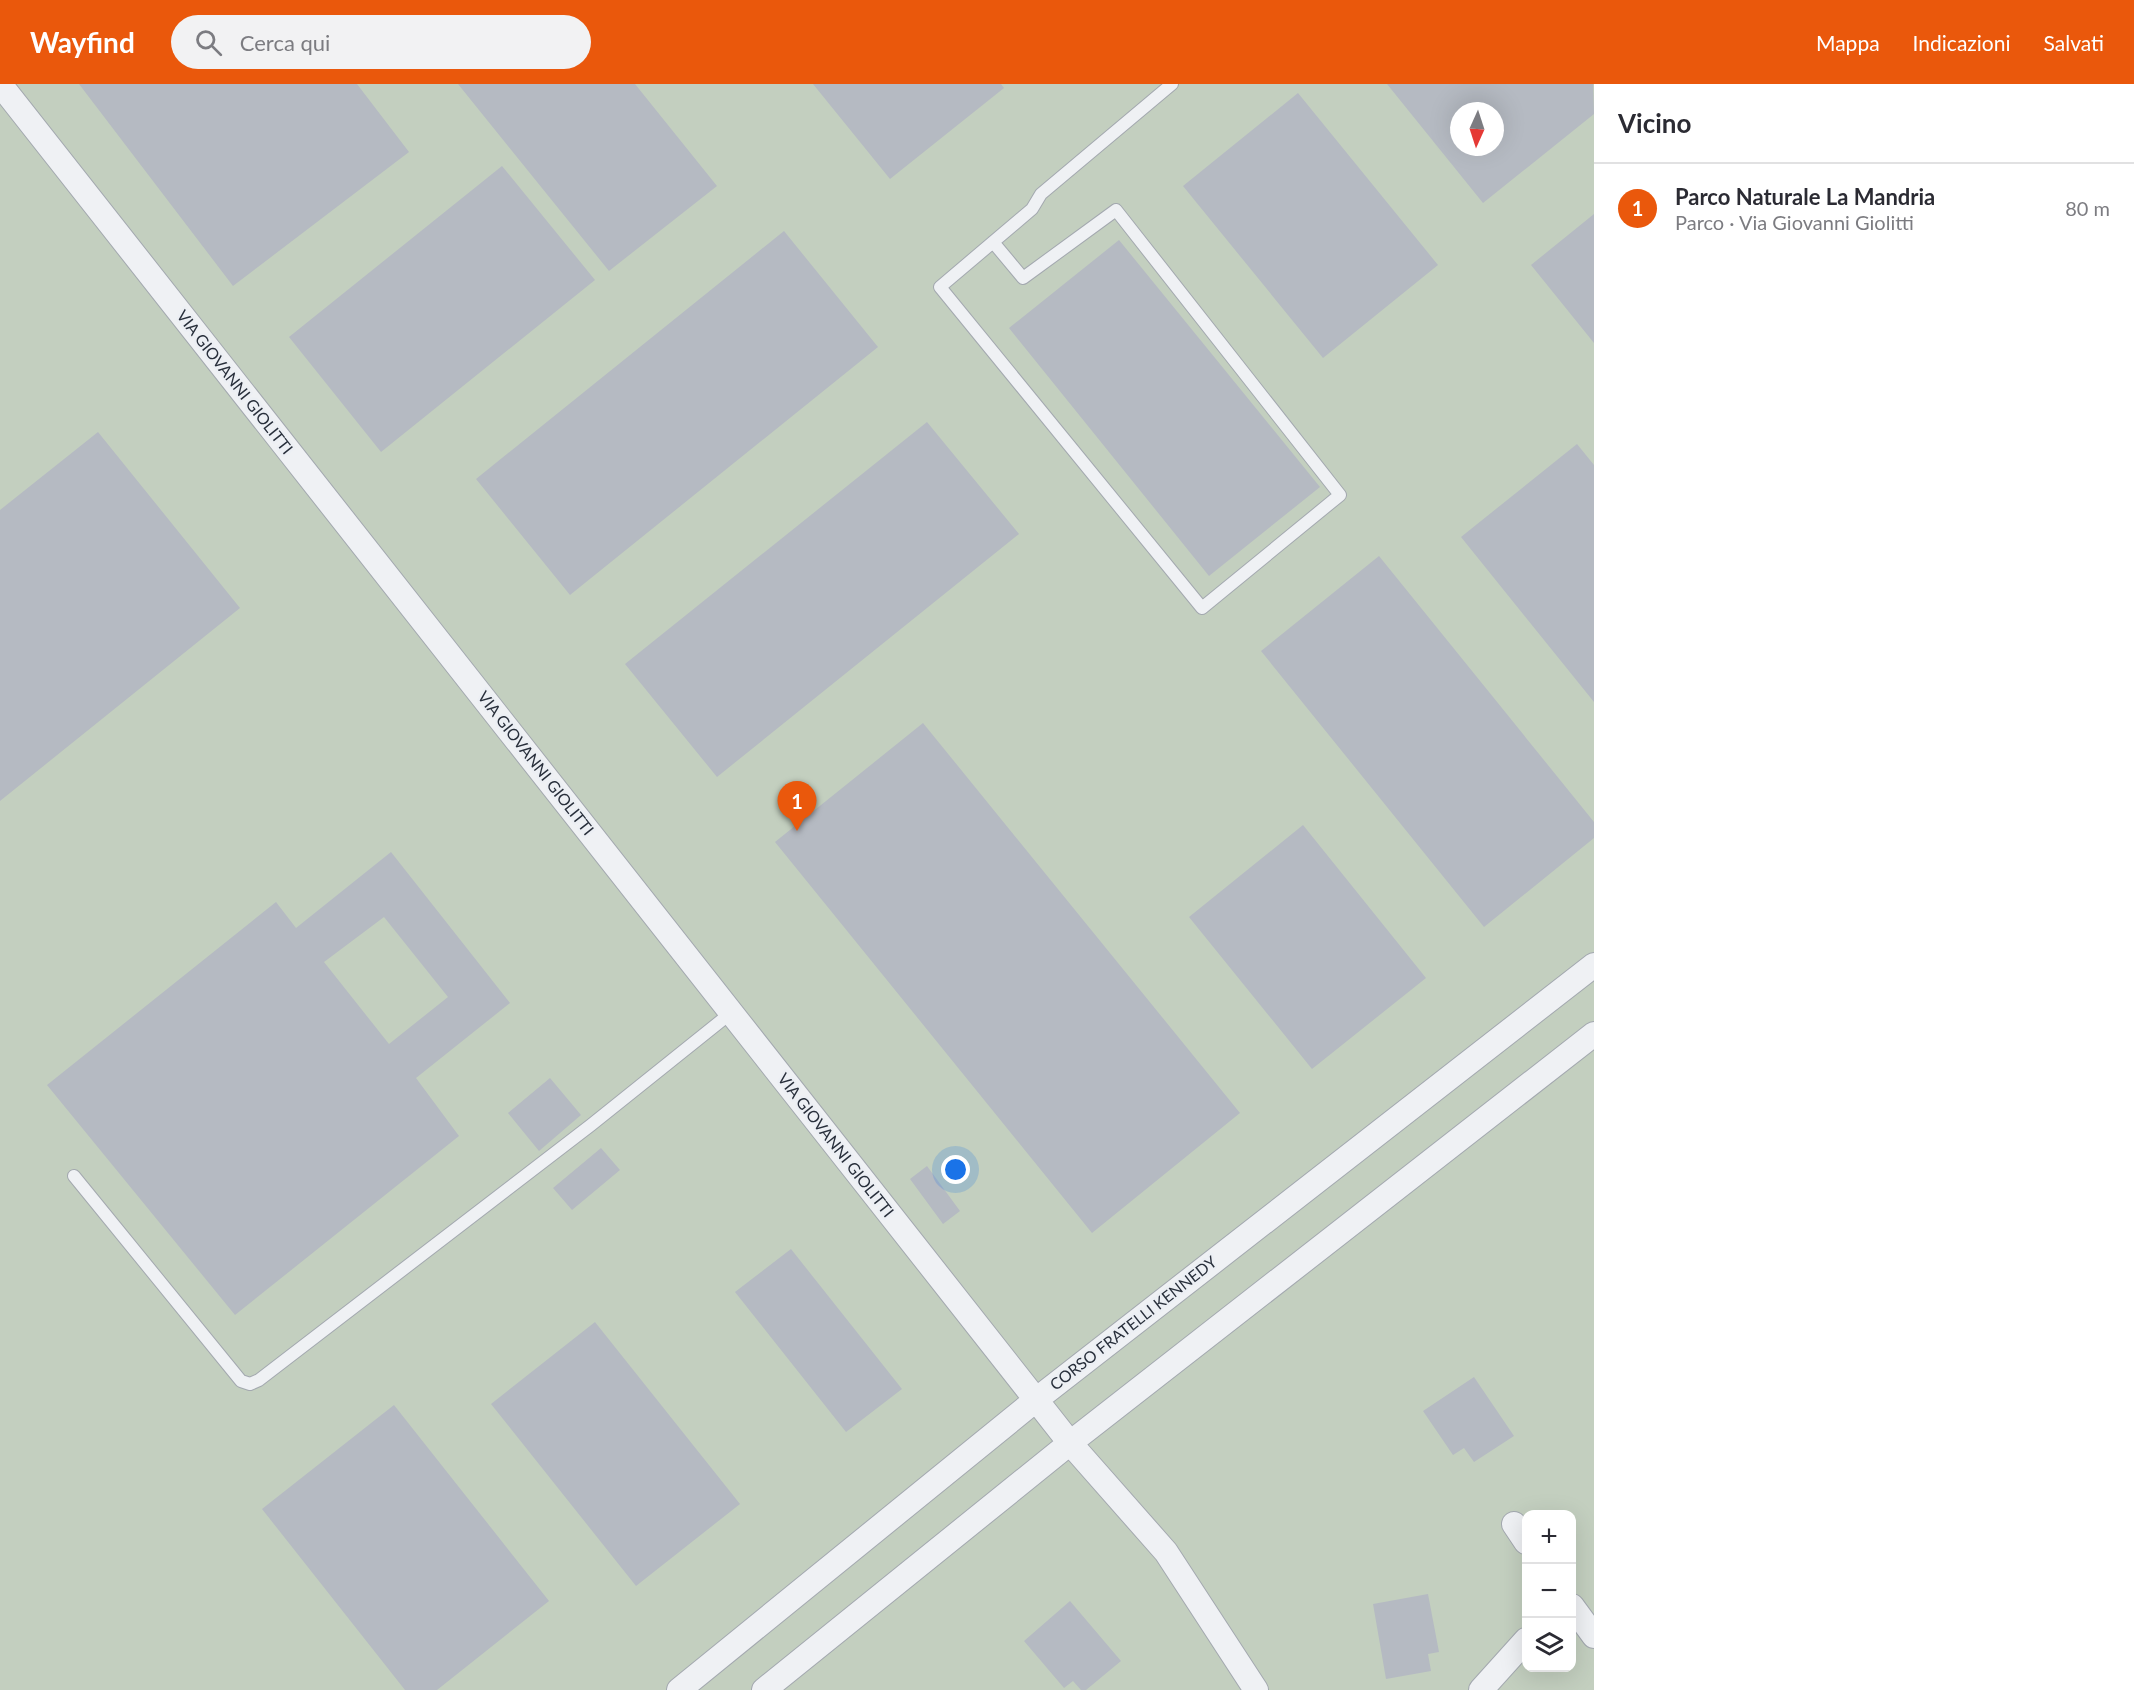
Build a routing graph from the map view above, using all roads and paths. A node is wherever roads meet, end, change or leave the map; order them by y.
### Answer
1 (0, 84) edge
2 (1172, 84) edge
3 (993, 242) junction
4 (1594, 965) edge
5 (732, 1012) junction
6 (1594, 1034) edge
7 (74, 1176) dead end
8 (1036, 1399) junction
9 (1070, 1443) junction
10 (1576, 1611) edge
11 (1594, 1636) edge
12 (1522, 1645) edge
13 (679, 1690) edge
14 (764, 1690) edge
15 (1256, 1690) edge
16 (1481, 1690) edge

1 - 5 street, VIA GIOVANNI GIOLITTI
2 - 3 lane
3 - 3 lane
4 - 8 street, CORSO FRATELLI KENNEDY
5 - 7 lane
5 - 8 street, VIA GIOVANNI GIOLITTI
6 - 9 street
8 - 9 street, VIA GIOVANNI GIOLITTI
8 - 13 street, CORSO FRATELLI KENNEDY
9 - 14 street
9 - 15 street, VIA GIOVANNI GIOLITTI
10 - 11 street
12 - 16 street

